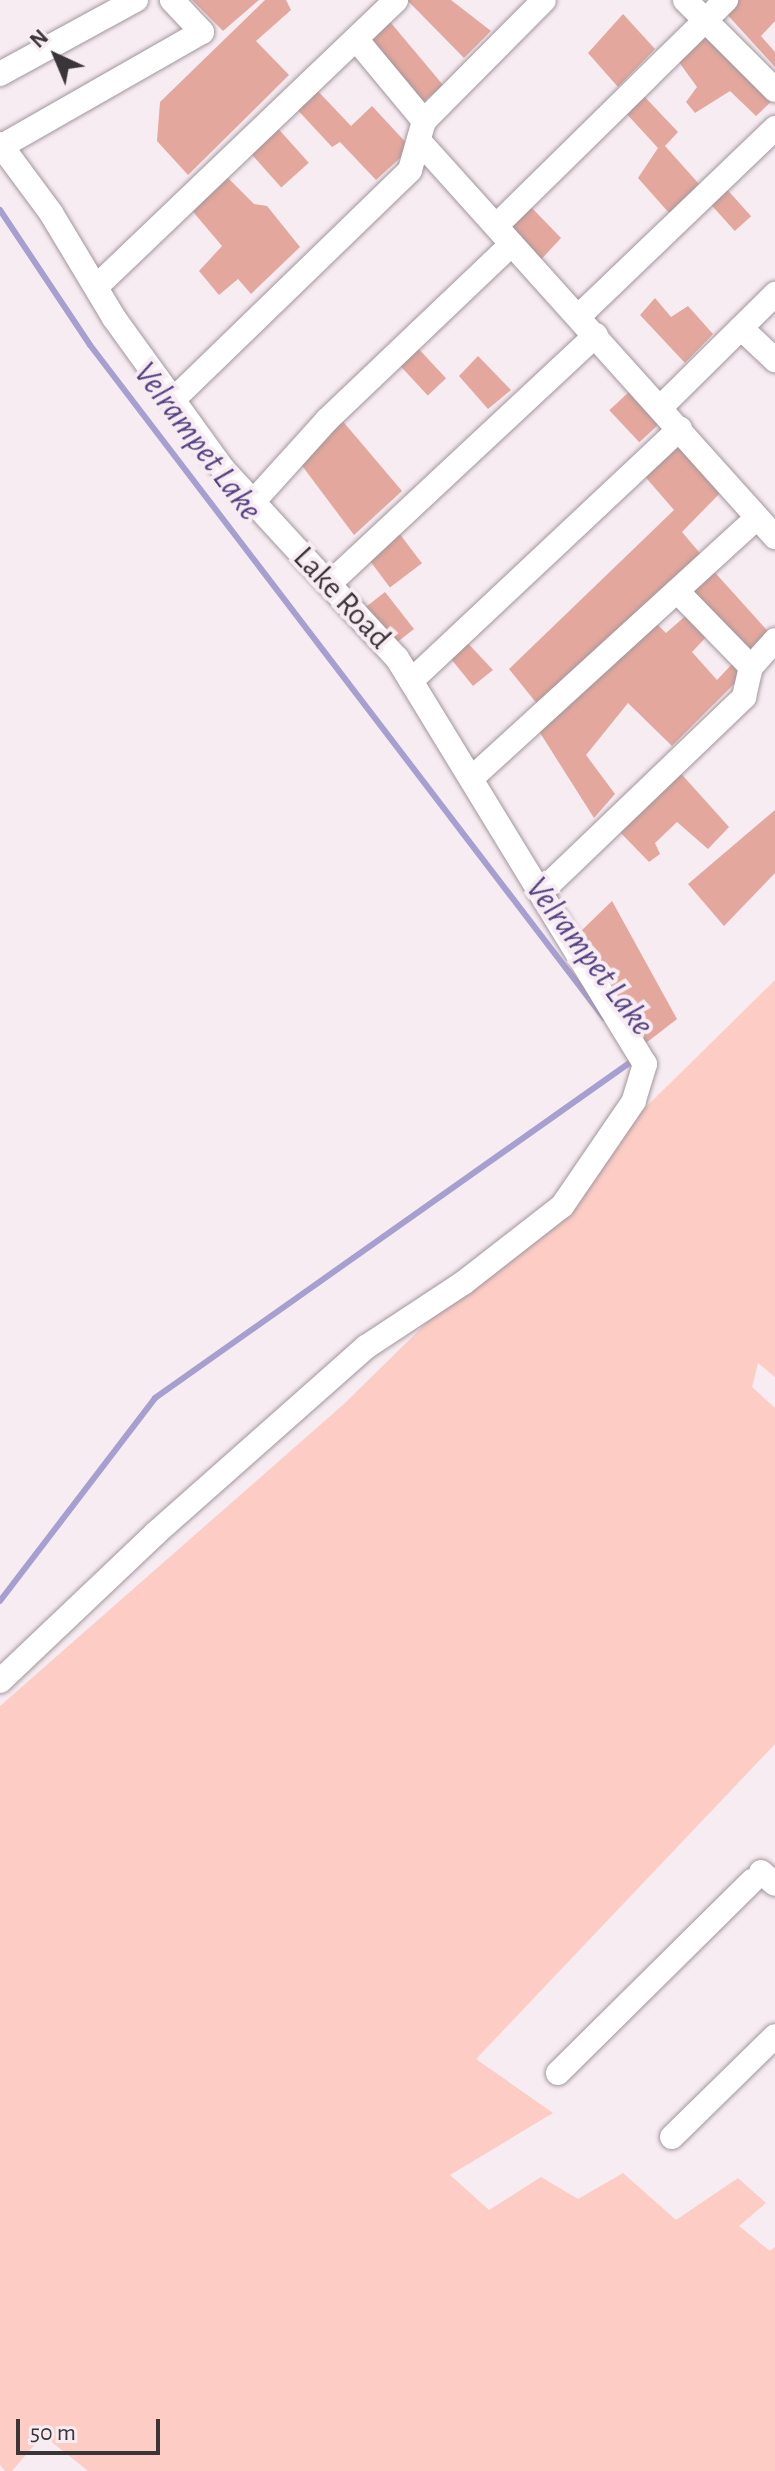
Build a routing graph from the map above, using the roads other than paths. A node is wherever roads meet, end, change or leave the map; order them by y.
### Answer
1 (136, 0) edge
2 (172, 0) edge
3 (396, 0) edge
4 (544, 0) edge
5 (685, 0) edge
6 (726, 0) edge
7 (706, 22) junction
8 (356, 39) junction
9 (0, 74) edge
10 (775, 90) edge
11 (775, 128) edge
12 (422, 132) junction
13 (1, 145) edge
14 (505, 234) junction
15 (96, 287) junction
16 (775, 294) edge
17 (578, 317) junction
18 (741, 328) junction
19 (596, 335) junction
20 (775, 360) edge
21 (173, 400) junction
22 (661, 407) junction
23 (680, 428) junction
24 (253, 502) junction
25 (756, 519) junction
26 (775, 537) edge
27 (329, 584) junction
28 (677, 591) junction
29 (775, 640) edge
30 (751, 667) junction
31 (411, 681) junction
32 (473, 777) junction
33 (543, 890) junction
34 (0, 1681) edge
35 (763, 1879) edge
36 (775, 2036) edge
37 (558, 2073) dead end
38 (672, 2137) dead end

1 - 9 street
2 - 13 street
3 - 8 street
4 - 12 street
5 - 7 street
6 - 7 street
7 - 10 street
7 - 14 street
8 - 12 street
8 - 15 street
11 - 17 street
12 - 14 street
12 - 21 street
13 - 15 street, Lake Road
14 - 17 street
14 - 24 street
15 - 21 street, Lake Road
16 - 18 street
17 - 19 street
18 - 20 street
18 - 22 street
19 - 22 street
19 - 27 street
21 - 24 street, Lake Road
22 - 23 street
23 - 25 street
23 - 31 street
24 - 27 street, Lake Road
25 - 26 street
25 - 28 street
27 - 31 street, Lake Road
28 - 30 street
28 - 32 street
29 - 30 street
30 - 33 street
31 - 32 street, Lake Road
32 - 33 street, Lake Road
33 - 34 street, Lake Road
35 - 37 street
36 - 38 street

